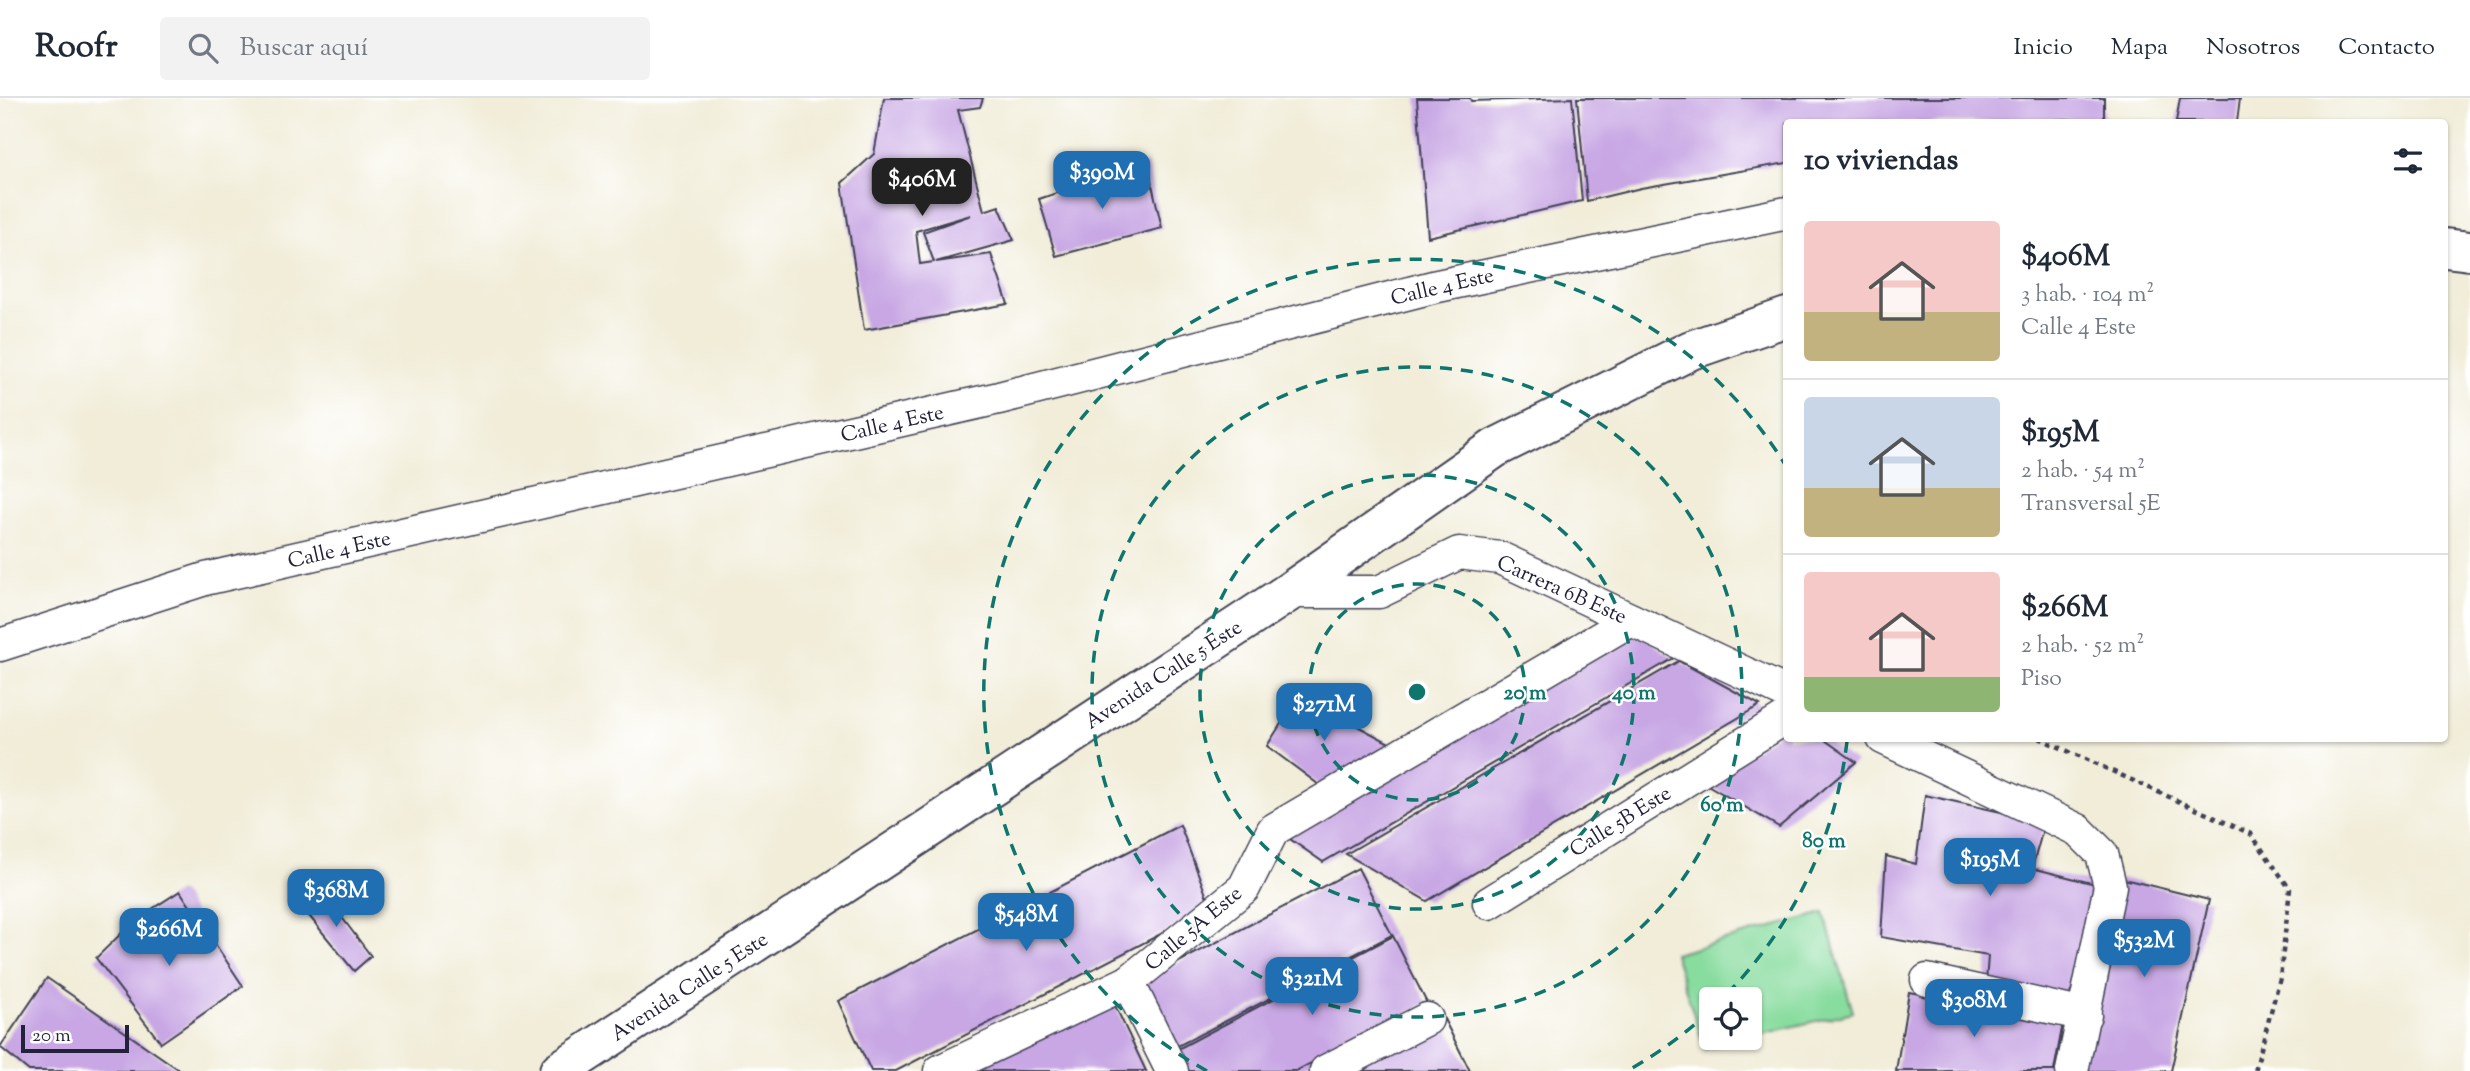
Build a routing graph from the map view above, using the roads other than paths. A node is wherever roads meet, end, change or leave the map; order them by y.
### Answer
1 (1783, 214) edge
2 (2448, 248) edge
3 (2470, 251) edge
4 (1783, 318) edge
5 (1289, 592) junction
6 (1631, 620) junction
7 (0, 645) edge
8 (1783, 691) edge
9 (1783, 719) edge
10 (1891, 742) edge
11 (1489, 903) dead end
12 (1927, 980) dead end
13 (1128, 982) junction
14 (2085, 1016) junction
15 (1427, 1019) dead end
16 (559, 1071) edge
17 (940, 1071) edge
18 (1172, 1071) edge
19 (1326, 1071) edge
20 (2072, 1071) edge

1 - 7 street, Calle 4 Este
2 - 3 main road
4 - 5 main road, Avenida Calle 5 Este
5 - 6 street, Carrera 6B Este
5 - 16 main road, Avenida Calle 5 Este
6 - 8 street, Carrera 6B Este
6 - 13 street, Calle 5A Este
9 - 11 street, Calle 5B Este
10 - 14 street
12 - 14 street
13 - 17 street, Calle 5A Este
13 - 18 street
14 - 20 street
15 - 19 street

